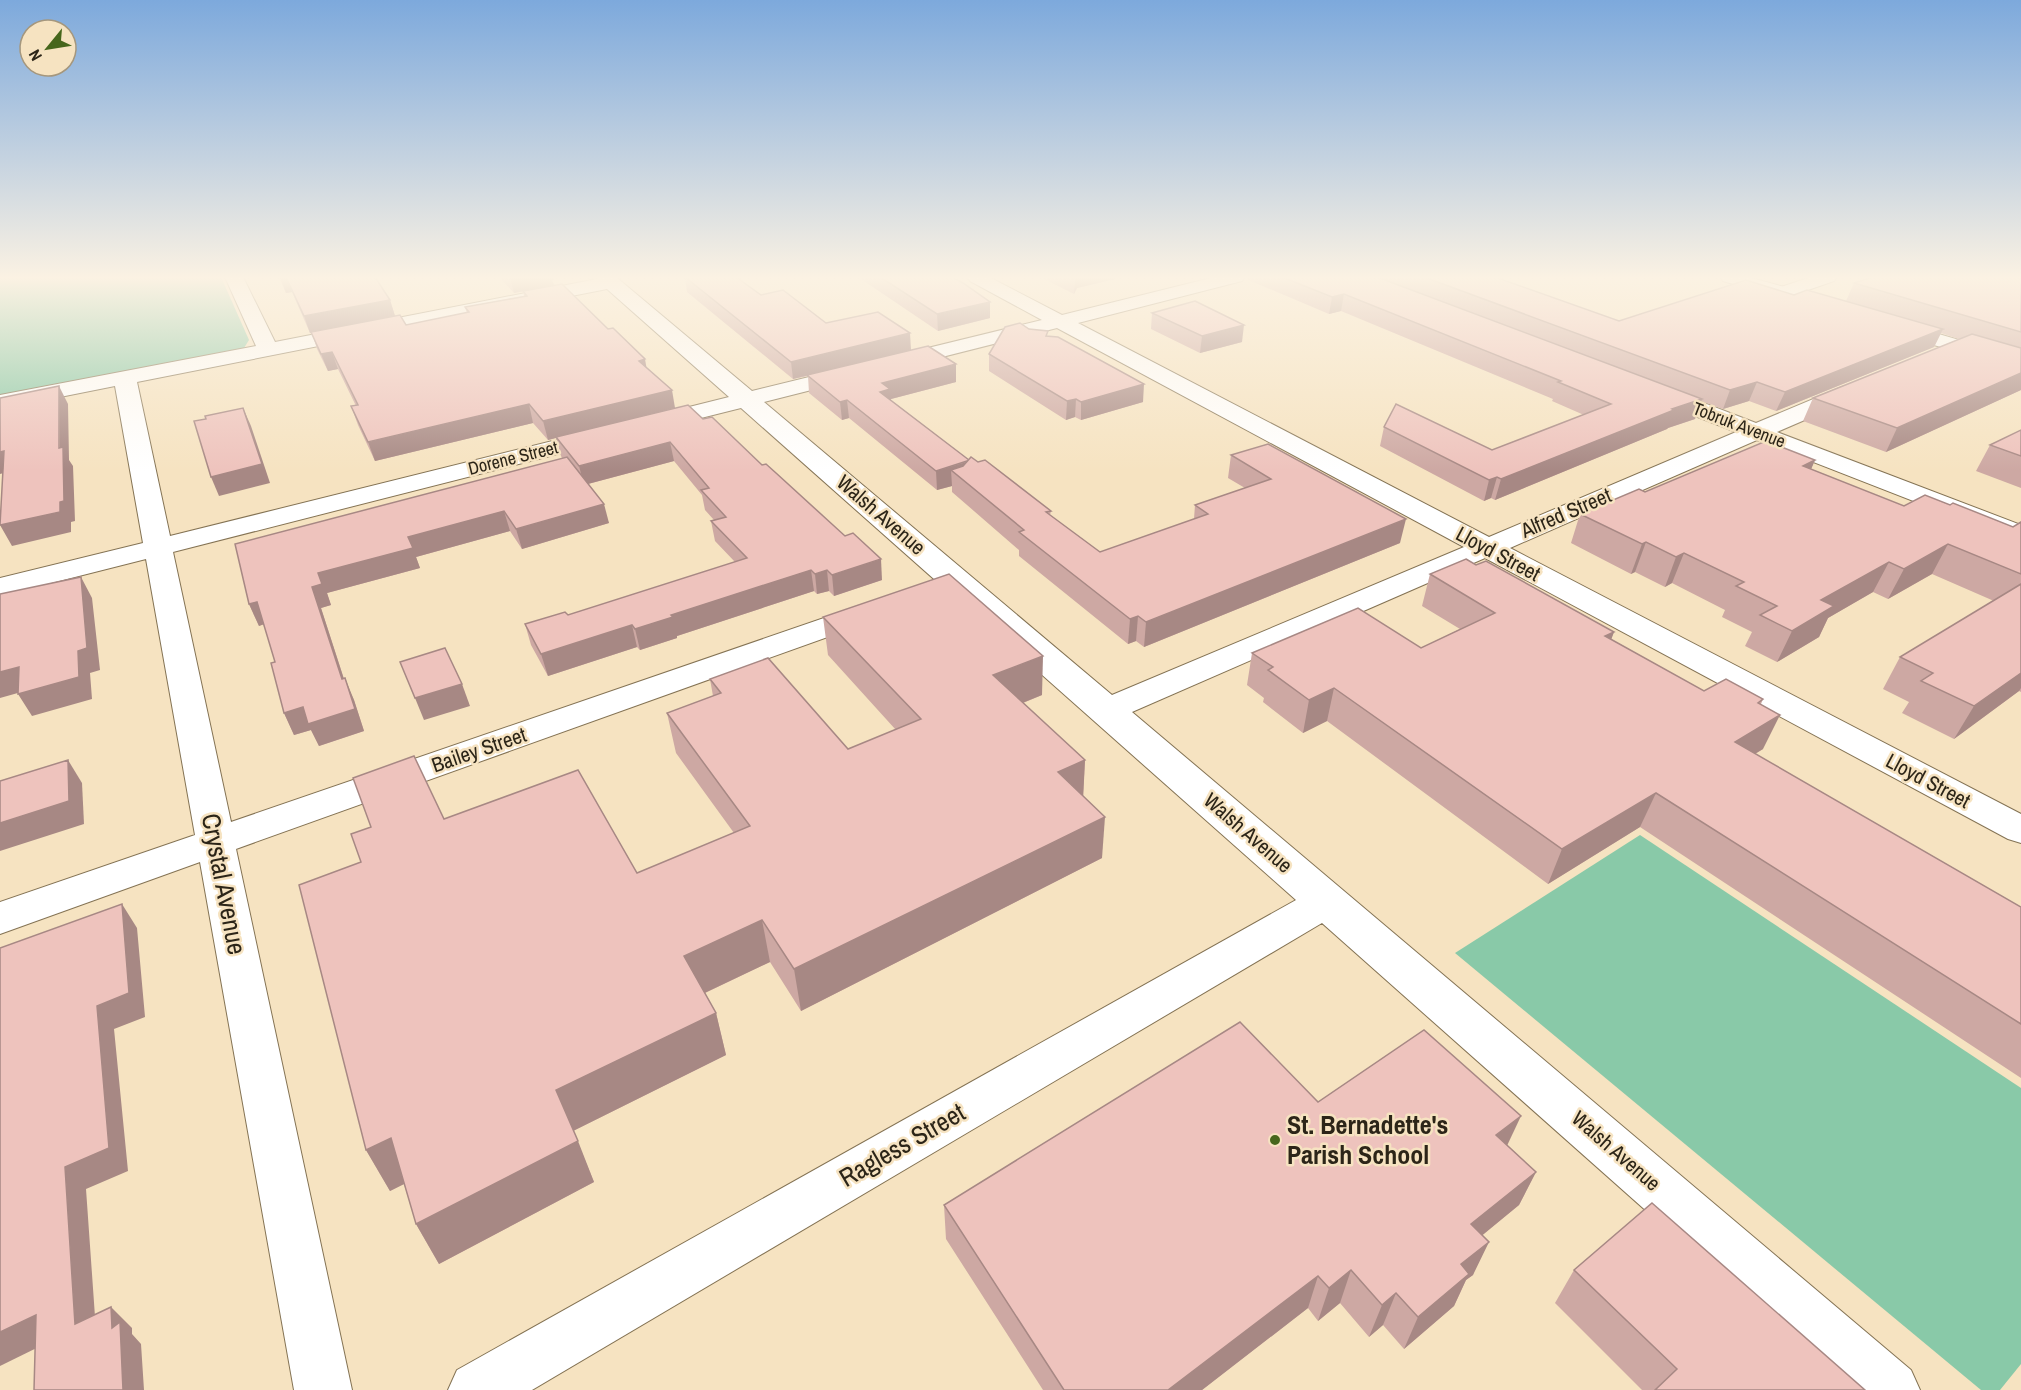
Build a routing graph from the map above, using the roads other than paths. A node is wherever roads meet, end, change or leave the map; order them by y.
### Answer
1 (264, 342) edge
2 (308, 342) edge
3 (680, 342) edge
4 (976, 342) edge
5 (1098, 342) edge
6 (1946, 342) edge
7 (1960, 346) junction
8 (268, 350) junction
9 (1920, 362) edge
10 (2021, 365) edge
11 (125, 378) junction
12 (1877, 381) edge
13 (1633, 384) edge
14 (747, 399) junction
15 (0, 402) edge
16 (1755, 431) junction
17 (2021, 535) edge
18 (158, 548) junction
19 (1485, 548) junction
20 (958, 582) junction
21 (0, 587) edge
22 (1107, 710) junction
23 (2021, 830) edge
24 (216, 842) junction
25 (1327, 901) junction
26 (0, 918) edge
27 (323, 1390) edge
28 (477, 1390) edge
29 (1891, 1390) edge

1 - 8 street
2 - 8 street
3 - 14 street, Walsh Avenue
4 - 14 street, Dorene Street
5 - 19 street, Lloyd Street
6 - 7 street
7 - 9 street
7 - 10 street
8 - 11 street
11 - 15 street
11 - 18 street, Crystal Avenue
12 - 16 street, Alfred Street
13 - 16 street, Tobruk Avenue
14 - 18 street, Dorene Street
14 - 20 street, Walsh Avenue
16 - 17 street, Tobruk Avenue
16 - 19 street, Alfred Street
18 - 21 street, Dorene Street
18 - 24 street, Crystal Avenue
19 - 22 street, Alfred Street
19 - 23 street, Lloyd Street
20 - 22 street, Walsh Avenue
20 - 24 street, Bailey Street
22 - 25 street, Walsh Avenue
24 - 26 street, Bailey Street
24 - 27 street, Crystal Avenue
25 - 28 street, Ragless Street
25 - 29 street, Walsh Avenue

